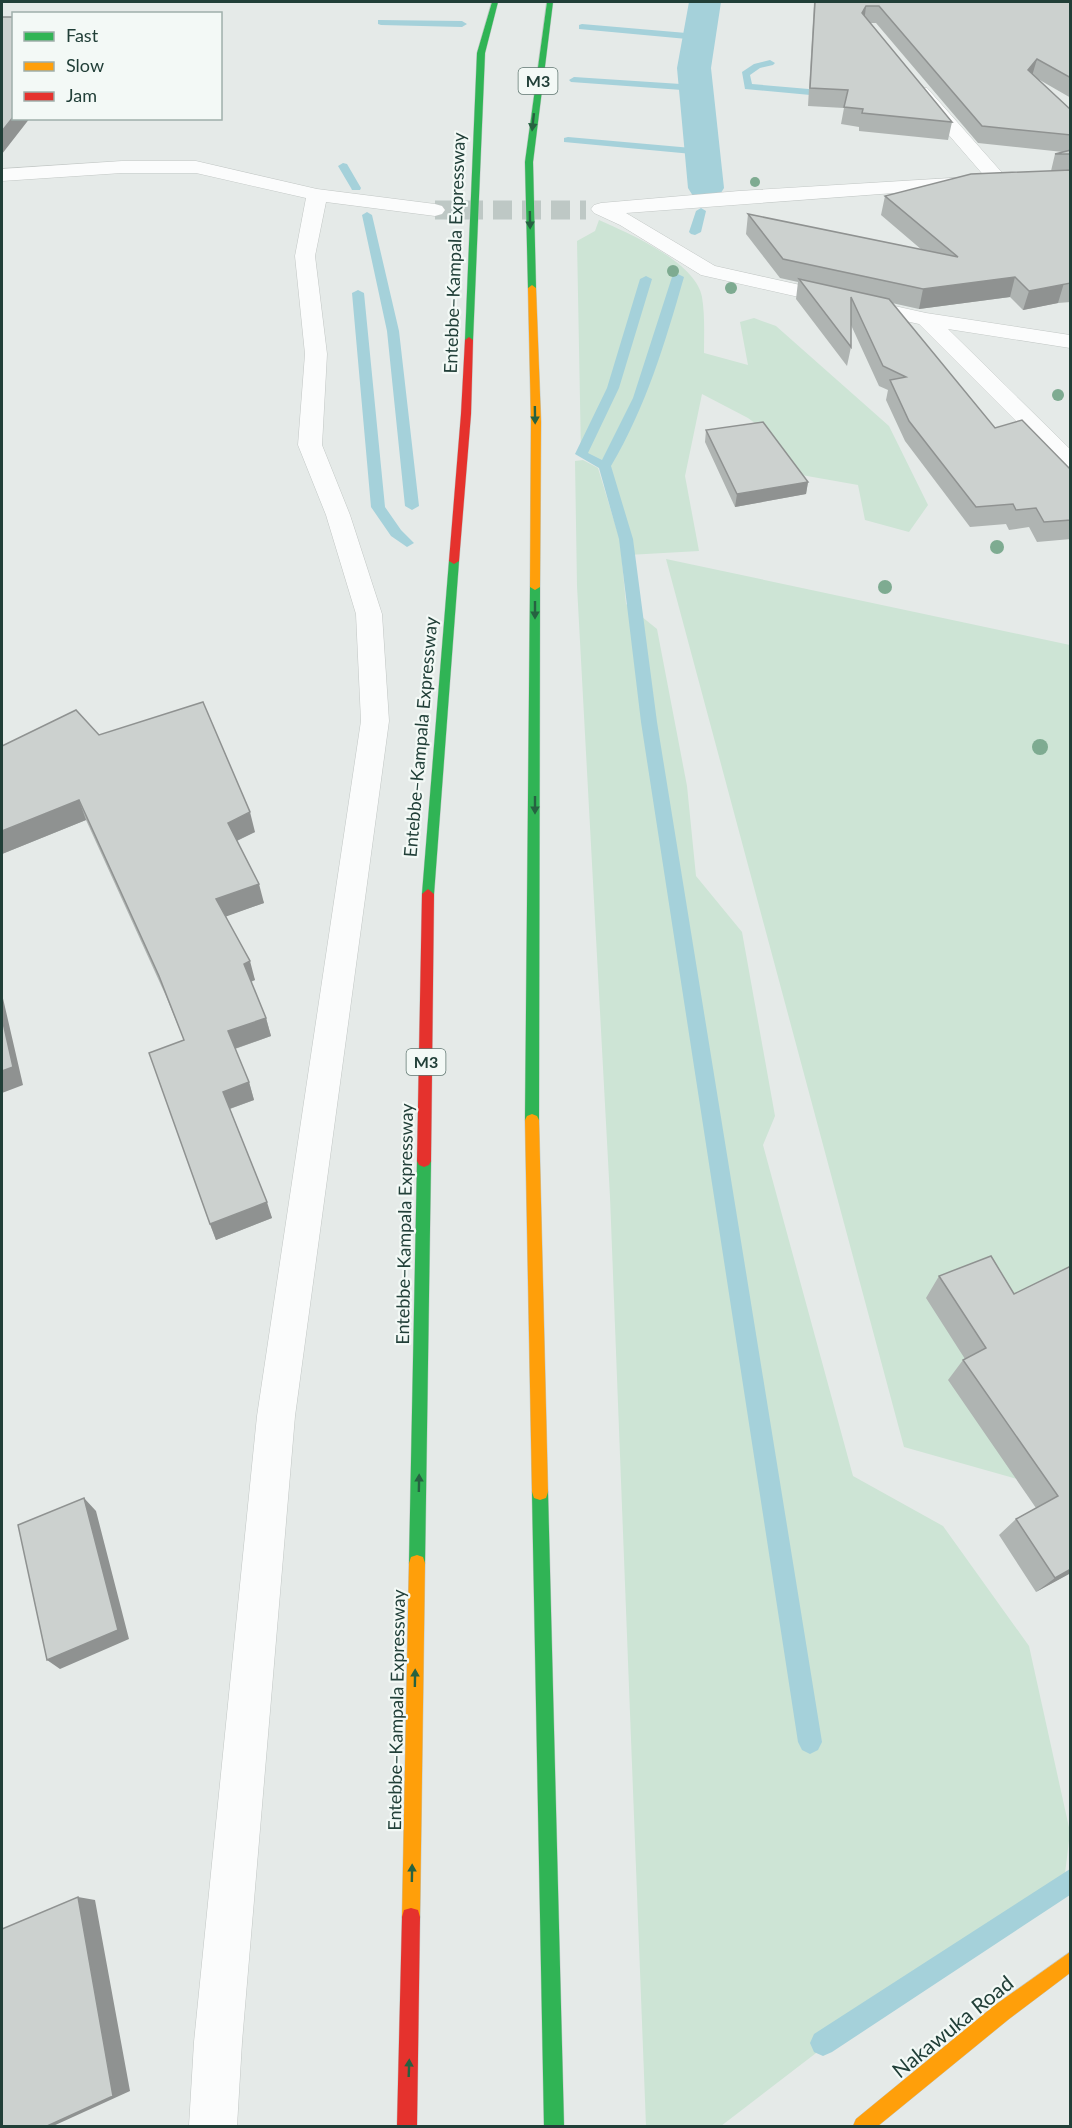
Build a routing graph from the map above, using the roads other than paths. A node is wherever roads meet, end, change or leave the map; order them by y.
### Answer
1 (495, 2) edge
2 (550, 2) edge
3 (913, 82) edge
4 (2, 175) edge
5 (1071, 181) edge
6 (1000, 182) junction
7 (318, 195) junction
8 (435, 210) tunnel mouth
9 (926, 319) junction
10 (1071, 341) edge
11 (1071, 462) edge
12 (1071, 1962) edge
13 (864, 2126) edge
14 (213, 2127) edge
15 (407, 2127) edge
16 (554, 2127) edge

15 -> 1 main road, Entebbe–Kampala Expressway / M3
2 -> 16 main road, M3
3 - 6 street
4 - 7 street
5 - 6 street
6 - 9 street
7 - 8 street
7 - 14 street
9 - 10 street
9 - 11 street
12 - 13 main road, Nakawuka Road

